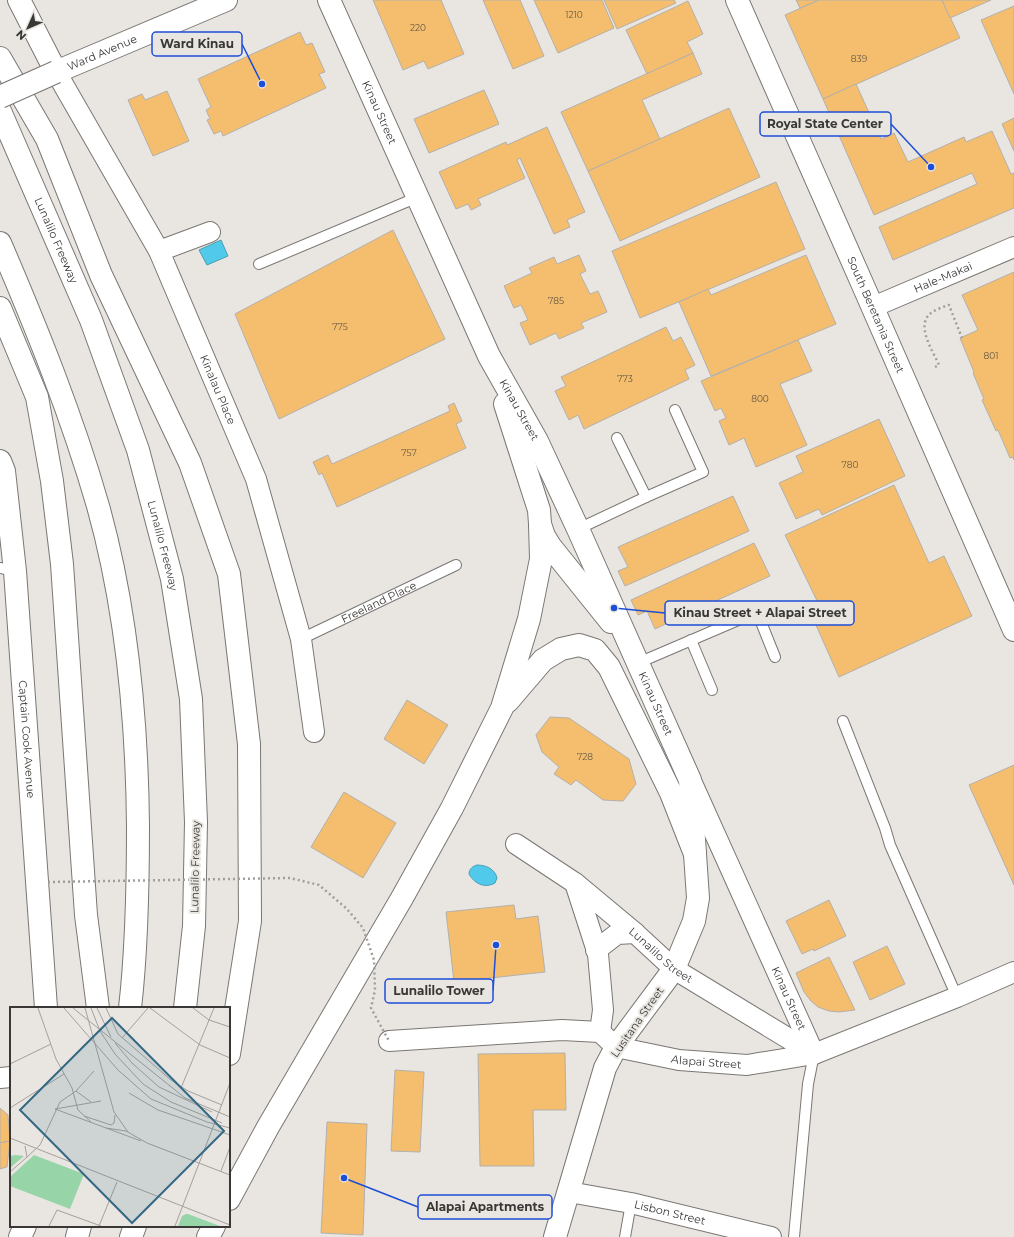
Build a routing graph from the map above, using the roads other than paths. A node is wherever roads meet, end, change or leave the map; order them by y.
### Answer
1 (19, 0) edge
2 (226, 0) edge
3 (329, 0) edge
4 (737, 0) edge
5 (0, 58) edge
6 (56, 72) junction
7 (0, 97) edge
8 (0, 111) edge
9 (418, 197) junction
10 (210, 232) dead end
11 (0, 243) edge
12 (1014, 247) edge
13 (159, 251) junction
14 (259, 264) dead end
15 (873, 307) junction
16 (0, 308) edge
17 (489, 356) junction
18 (675, 410) dead end
19 (617, 438) dead end
20 (1, 468) edge
21 (646, 496) junction
22 (540, 524) junction
23 (578, 529) junction
24 (456, 565) dead end
25 (8, 570) edge
26 (1014, 630) edge
27 (302, 639) junction
28 (691, 640) junction
29 (775, 657) dead end
30 (638, 663) junction
31 (712, 690) dead end
32 (502, 708) junction
33 (843, 721) dead end
34 (314, 732) dead end
35 (690, 780) junction
36 (516, 844) dead end
37 (695, 854) junction
38 (575, 883) junction
39 (635, 933) junction
40 (596, 950) junction
41 (674, 969) junction
42 (1014, 972) edge
43 (957, 997) junction
44 (46, 1007) edge
45 (98, 1007) edge
46 (130, 1007) edge
47 (185, 1007) edge
48 (600, 1032) junction
49 (389, 1041) road end
50 (616, 1047) junction
51 (230, 1048) edge
52 (814, 1054) junction
53 (10, 1077) edge
54 (0, 1078) edge
55 (569, 1192) junction
56 (230, 1197) edge
57 (631, 1203) junction
58 (24, 1227) edge
59 (80, 1227) edge
60 (124, 1227) edge
61 (135, 1227) edge
62 (213, 1227) edge
63 (219, 1227) edge
64 (20, 1237) edge
65 (77, 1237) edge
66 (125, 1237) edge
67 (131, 1237) edge
68 (208, 1237) edge
69 (218, 1237) edge
70 (555, 1237) edge
71 (625, 1237) edge
72 (771, 1237) edge
73 (794, 1237) edge

1 - 6 main road
2 - 6 main road, Ward Avenue
3 - 9 main road, Kinau Street
4 - 15 main road, South Beretania Street
5 - 51 main road
6 - 7 main road, Ward Avenue, bridge
6 - 13 street, Kinalau Place
8 - 47 main road, Lunalilo Freeway
9 - 14 lane
9 - 17 main road, Kinau Street
10 - 13 street
11 - 46 main road
12 - 15 street, Hale-Makai
13 - 27 street, Kinalau Place
15 - 26 main road, South Beretania Street
16 - 45 main road
17 - 22 main road, Kinau Street
17 - 23 main road, Kinau Street
18 - 21 lane
19 - 21 lane
20 - 25 main road, Captain Cook Avenue
21 - 23 lane
22 - 30 main road
22 - 32 main road
23 - 30 main road, Kinau Street
24 - 27 lane, Freeland Place
25 - 44 main road, Captain Cook Avenue
27 - 34 street, Kinalau Place
28 - 29 lane
28 - 30 lane
28 - 31 lane
30 - 35 main road, Kinau Street
32 - 37 main road
32 - 56 main road
33 - 43 lane
35 - 37 main road, Lusitana Street
35 - 52 street, Kinau Street
36 - 38 street, Lunalilo Street
37 - 41 main road, Lusitana Street
38 - 39 street, Lunalilo Street
38 - 40 street
39 - 40 street
39 - 41 street, Lunalilo Street
40 - 48 street
41 - 50 main road, Lusitana Street
41 - 52 street, Lunalilo Street
42 - 43 street, Alapai Street
43 - 52 street, Alapai Street
48 - 49 street
48 - 50 street
50 - 52 street, Alapai Street
50 - 55 main road, Lusitana Street
52 - 73 lane
53 - 54 street
55 - 57 street, Lisbon Street
55 - 70 main road, Lusitana Street
57 - 71 lane
57 - 72 street, Lisbon Street
58 - 64 main road
59 - 65 main road
60 - 66 main road
61 - 67 main road
62 - 68 main road
63 - 69 main road

